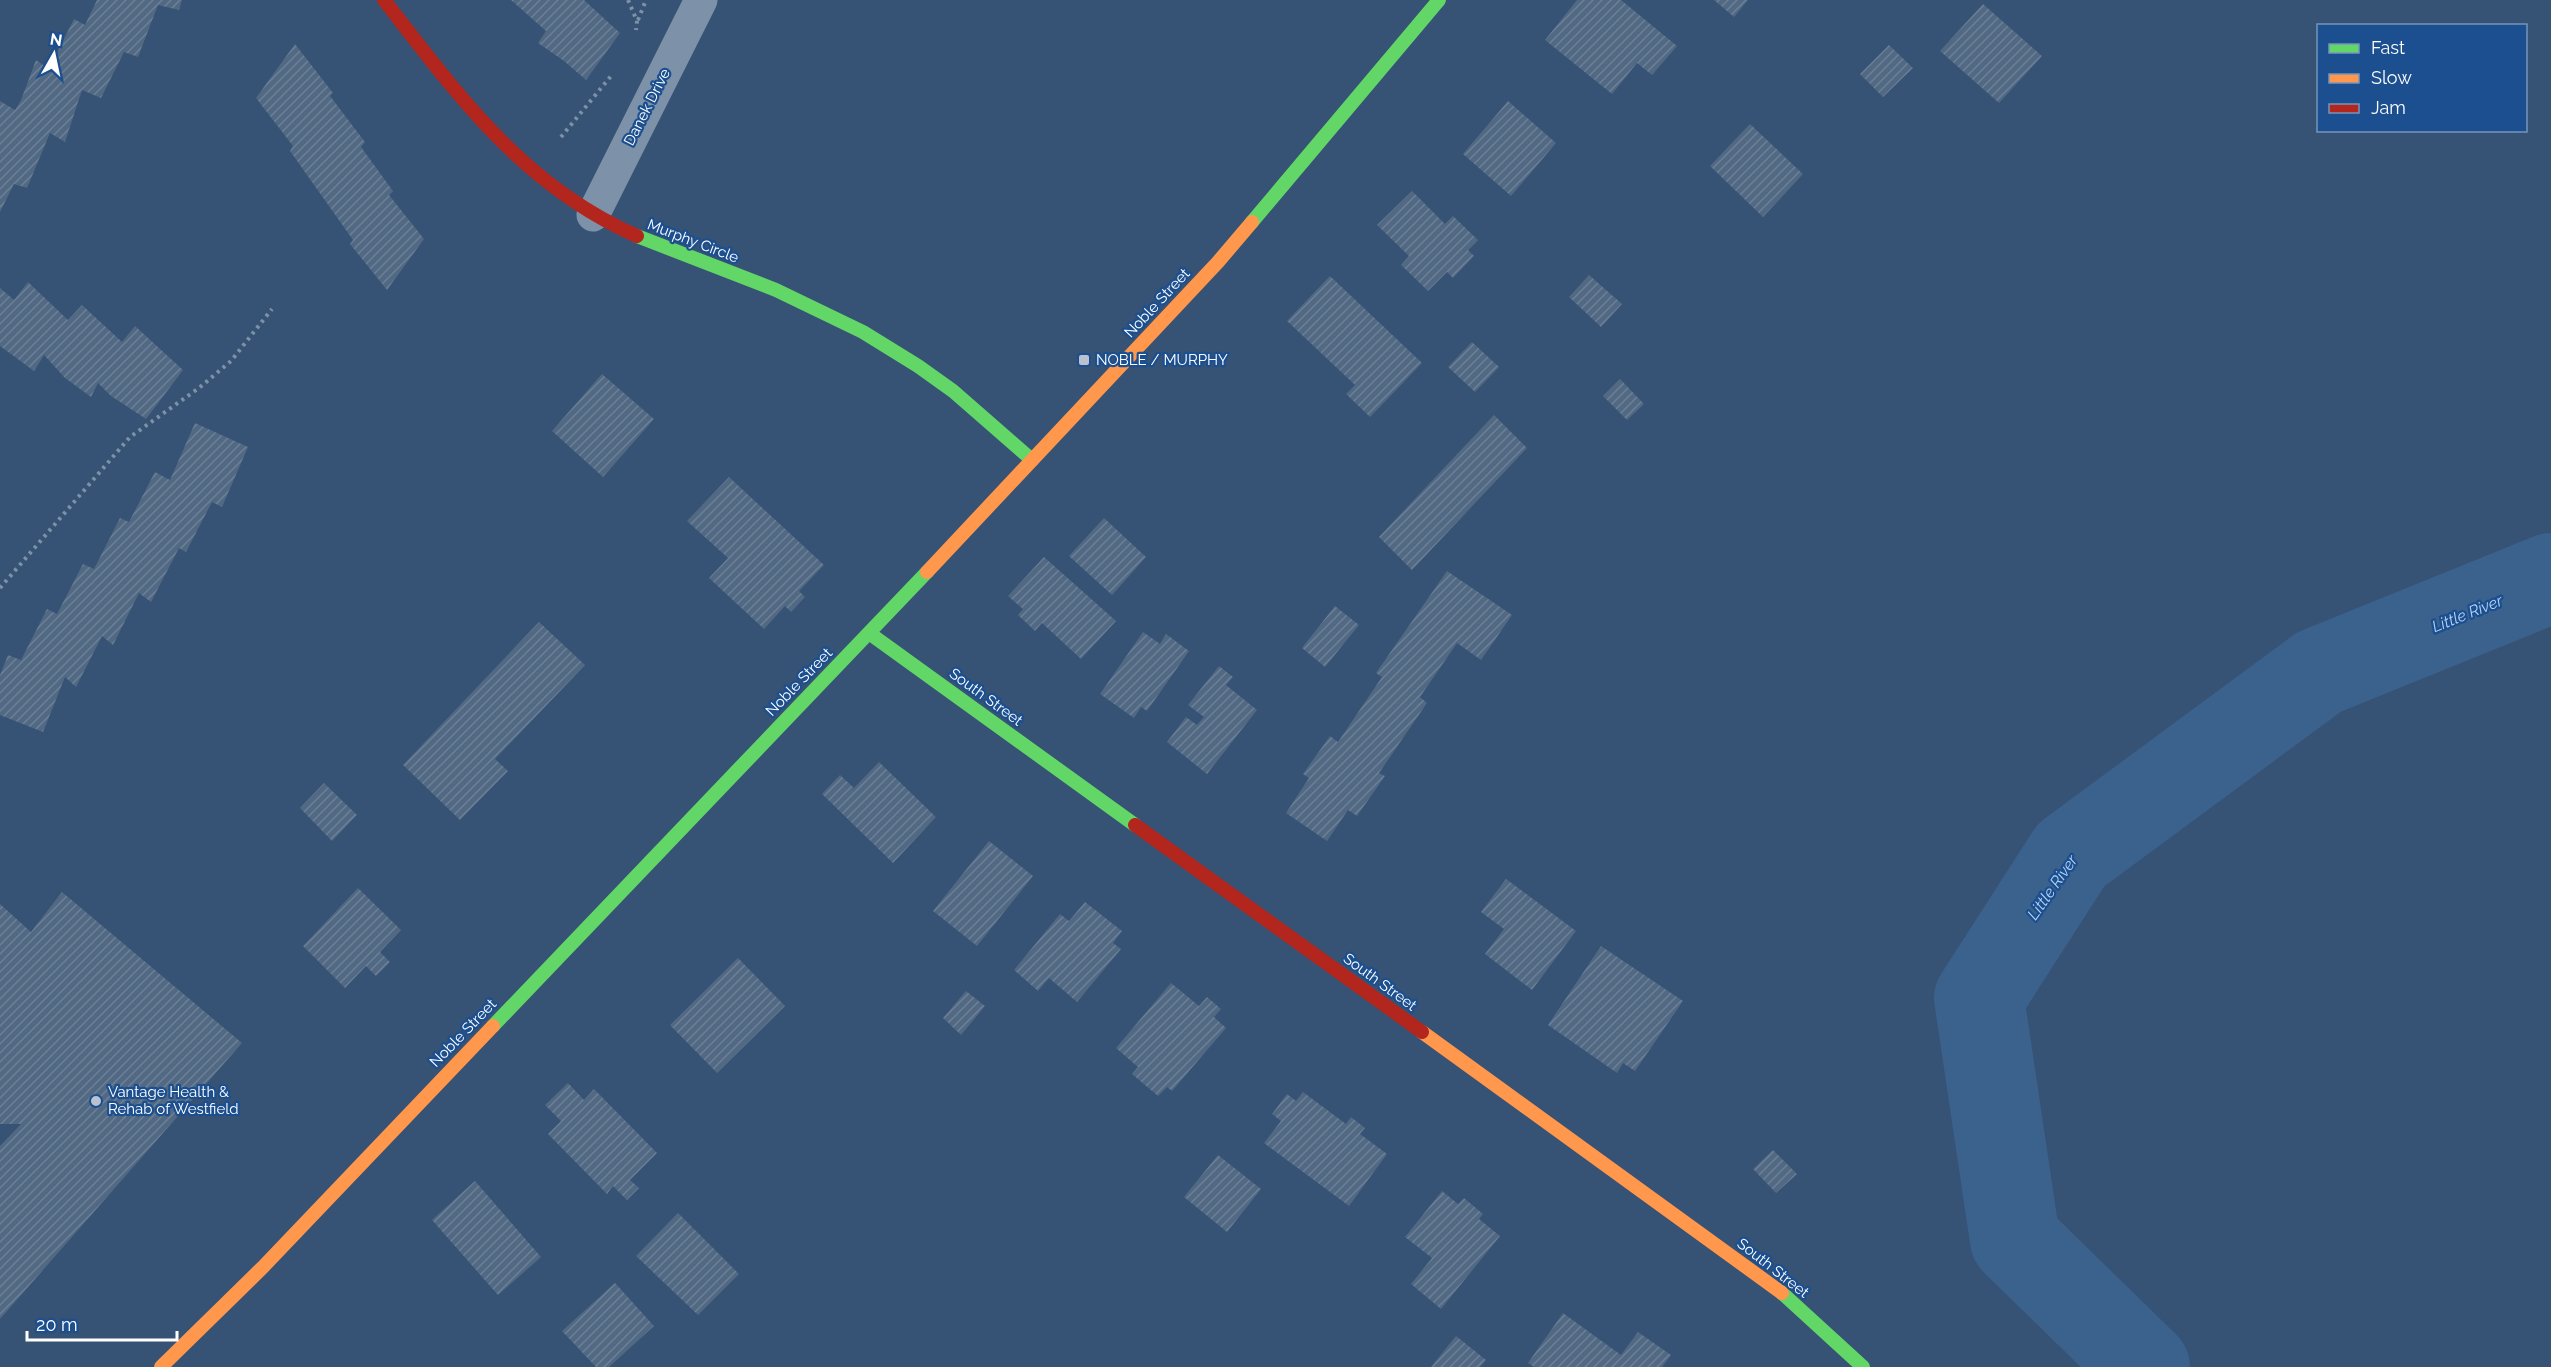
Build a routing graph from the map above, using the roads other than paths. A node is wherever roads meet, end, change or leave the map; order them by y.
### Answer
1 (384, 0) edge
2 (700, 0) edge
3 (1439, 0) edge
4 (593, 215) junction
5 (1032, 460) junction
6 (869, 633) junction
7 (161, 1367) edge
8 (1863, 1367) edge

1 - 4 street, Murphy Circle
2 - 4 street, Danek Drive
3 - 5 street, Noble Street
4 - 5 street, Murphy Circle
5 - 6 street, Noble Street
6 - 7 street, Noble Street
6 - 8 street, South Street

